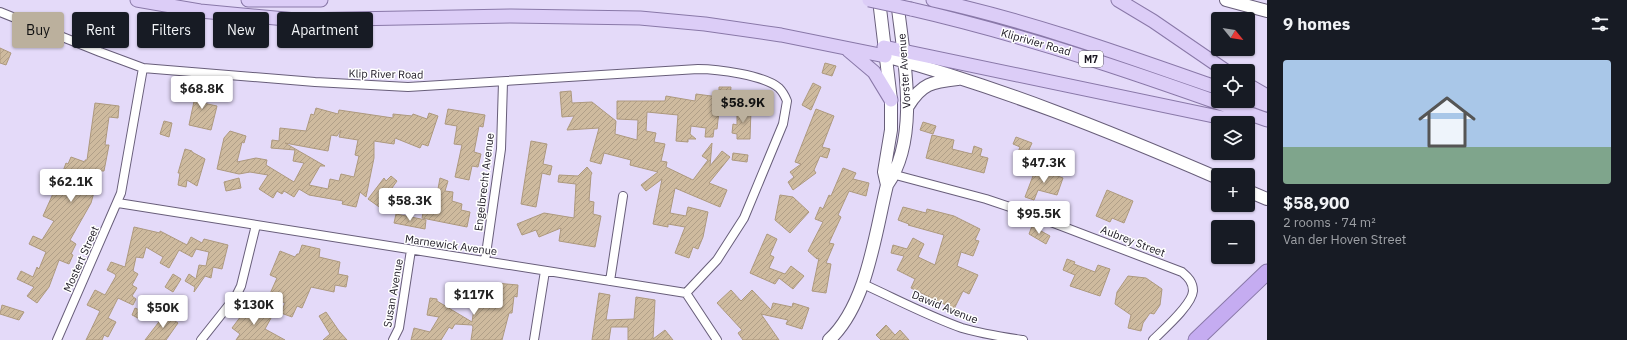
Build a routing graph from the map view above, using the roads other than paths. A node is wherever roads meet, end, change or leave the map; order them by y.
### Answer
1 (137, 0) edge
2 (248, 0) edge
3 (321, 0) edge
4 (869, 0) edge
5 (879, 0) edge
6 (933, 0) edge
7 (1118, 0) edge
8 (1226, 0) edge
9 (897, 1) edge
10 (1267, 11) edge
11 (0, 12) edge
12 (845, 48) junction
13 (884, 52) junction
14 (904, 56) junction
15 (1216, 64) edge
16 (143, 68) junction
17 (963, 78) junction
18 (503, 82) junction
19 (1211, 86) edge
20 (1255, 90) edge
21 (1267, 96) edge
22 (891, 100) junction
23 (1255, 101) edge
24 (1267, 105) edge
25 (908, 106) junction
26 (1212, 116) edge
27 (1267, 120) edge
28 (1255, 125) edge
29 (1267, 128) edge
30 (1211, 175) edge
31 (888, 177) junction
32 (1255, 194) edge
33 (623, 196) dead end
34 (1267, 199) edge
35 (118, 203) junction
36 (256, 225) junction
37 (412, 250) junction
38 (485, 260) junction
39 (545, 271) junction
40 (1267, 272) edge
41 (610, 281) junction
42 (863, 284) junction
43 (686, 293) junction
44 (978, 336) edge
45 (57, 340) edge
46 (200, 340) edge
47 (393, 340) edge
48 (534, 340) edge
49 (717, 340) edge
50 (828, 340) edge
51 (1023, 340) edge
52 (1153, 340) edge
53 (1196, 340) edge

1 - 12 main road
2 - 3 main road
4 - 27 main road, Kliprivier Road / M7, bridge
5 - 13 main road, Vorster Avenue
6 - 19 main road, Kliprivier Road / M7
7 - 15 main road
8 - 10 main road
9 - 14 main road, Vorster Avenue
11 - 16 street, Klip River Road
12 - 13 main road
12 - 22 main road
13 - 14 main road
13 - 22 main road, Vorster Avenue
14 - 17 main road
14 - 25 main road, Vorster Avenue
14 - 26 main road
16 - 18 street, Klip River Road
16 - 35 street, Mostert Street
17 - 25 main road
17 - 30 main road
18 - 38 street, Engelbrecht Avenue
18 - 43 street, Klip River Road
20 - 21 main road
22 - 31 main road, Vorster Avenue
23 - 24 main road
25 - 31 main road, Vorster Avenue
28 - 29 main road
31 - 42 main road, Vorster Avenue
31 - 52 street, Aubrey Street
32 - 34 main road
33 - 41 street
35 - 36 street, Marnewick Avenue
35 - 45 street, Mostert Street
36 - 37 street, Marnewick Avenue
36 - 46 street
37 - 38 street, Marnewick Avenue
37 - 47 street, Susan Avenue
38 - 39 street, Marnewick Avenue
39 - 41 street, Marnewick Avenue
39 - 48 street
40 - 53 highway
41 - 43 street, Marnewick Avenue
42 - 44 street, Dawid Avenue
42 - 50 main road, Vorster Avenue
43 - 49 street
44 - 51 street, Dawid Avenue

